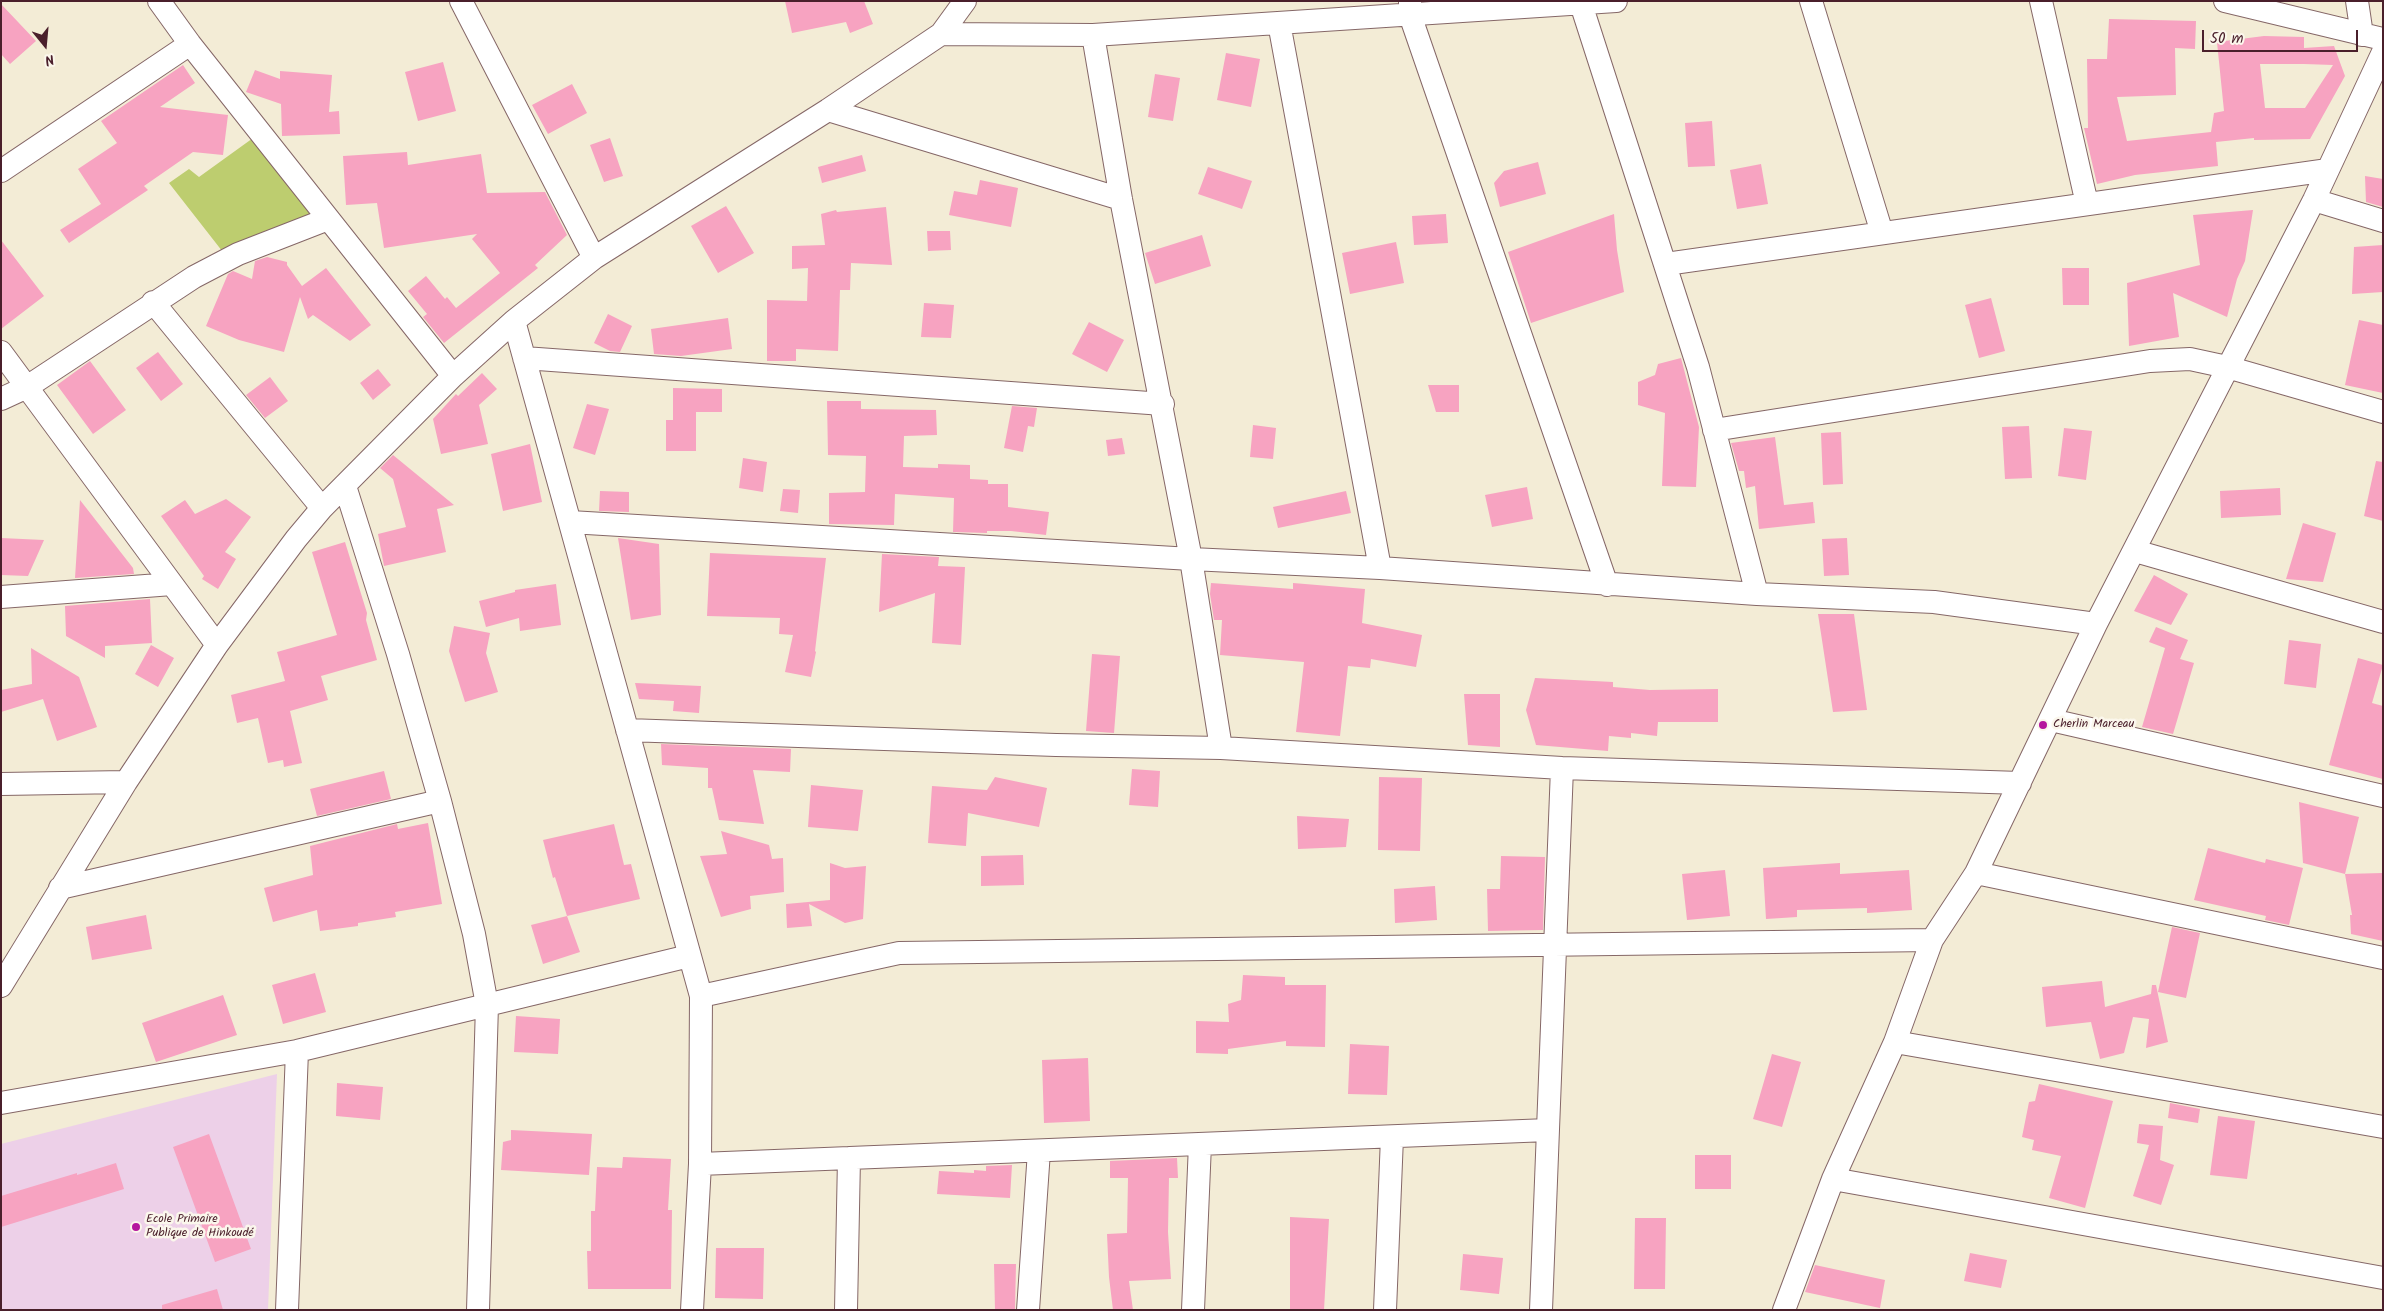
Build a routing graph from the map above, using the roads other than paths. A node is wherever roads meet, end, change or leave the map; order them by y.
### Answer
1 (159, 1) edge
2 (461, 1) edge
3 (965, 1) edge
4 (1616, 1) edge
5 (1811, 1) edge
6 (2041, 1) edge
7 (2225, 1) edge
8 (2357, 1) edge
9 (1581, 4) junction
10 (1410, 8) edge
11 (1279, 23) junction
12 (941, 34) junction
13 (1093, 35) junction
14 (2372, 37) edge
15 (190, 44) junction
16 (2383, 52) edge
17 (828, 110) junction
18 (2328, 170) junction
19 (1, 171) edge
20 (1121, 199) junction
21 (2314, 200) junction
22 (2087, 204) junction
23 (328, 219) junction
24 (2383, 221) edge
25 (1882, 233) junction
26 (594, 258) junction
27 (1666, 264) junction
28 (153, 302) junction
29 (514, 321) junction
30 (1, 352) edge
31 (524, 358) junction
32 (2227, 367) junction
33 (453, 376) junction
34 (27, 387) junction
35 (1, 399) edge
36 (1163, 404) junction
37 (2383, 412) edge
38 (1714, 430) junction
39 (345, 486) junction
40 (322, 508) junction
41 (570, 522) junction
42 (2135, 551) junction
43 (1191, 559) junction
44 (1380, 568) junction
45 (172, 584) junction
46 (1607, 585) junction
47 (1757, 594) junction
48 (1, 597) edge
49 (2383, 622) edge
50 (2096, 624) junction
51 (216, 645) junction
52 (2051, 720) junction
53 (627, 730) junction
54 (1221, 748) junction
55 (1562, 768) junction
56 (126, 782) junction
57 (2020, 783) junction
58 (1, 784) edge
59 (2383, 796) edge
60 (440, 801) junction
61 (1976, 873) junction
62 (60, 888) junction
63 (1932, 940) junction
64 (1555, 945) junction
65 (690, 956) junction
66 (2383, 958) edge
67 (1, 986) edge
68 (701, 996) junction
69 (487, 1005) junction
70 (1895, 1042) junction
71 (297, 1051) junction
72 (1, 1103) edge
73 (2383, 1127) edge
74 (1548, 1130) junction
75 (1392, 1136) junction
76 (1200, 1144) junction
77 (1039, 1150) junction
78 (849, 1158) junction
79 (700, 1164) junction
80 (1833, 1179) junction
81 (2383, 1278) edge
82 (286, 1310) edge
83 (478, 1310) edge
84 (692, 1310) edge
85 (846, 1310) edge
86 (1028, 1310) edge
87 (1193, 1310) edge
88 (1385, 1310) edge
89 (1541, 1310) edge
90 (1784, 1310) edge

1 - 15 street
2 - 26 street
3 - 12 street
4 - 9 street
5 - 25 street
6 - 22 street
7 - 14 street
8 - 14 street
9 - 10 street
9 - 27 street
10 - 11 street
10 - 46 street
11 - 13 street
11 - 44 street
12 - 13 street
12 - 17 street
13 - 20 street
15 - 19 street
15 - 23 street
16 - 18 street
17 - 20 street
17 - 26 street
18 - 21 street
18 - 22 street
20 - 36 street
21 - 24 street
21 - 32 street
22 - 25 street
23 - 28 street
23 - 33 street
25 - 27 street
26 - 29 street
27 - 38 street
28 - 34 street
28 - 40 street
29 - 31 street
29 - 33 street
30 - 34 street
31 - 36 street
31 - 41 street
32 - 37 street
32 - 38 street
32 - 42 street
33 - 39 street
34 - 35 street
34 - 45 street
36 - 43 street
38 - 47 street
39 - 40 street
39 - 60 street
40 - 51 street
41 - 43 street
41 - 53 street
42 - 49 street
42 - 50 street
43 - 44 street
43 - 54 street
44 - 46 street
45 - 48 street
45 - 51 street
46 - 47 street
47 - 50 street
50 - 52 street
51 - 56 street
52 - 57 street
52 - 59 street
53 - 54 street
53 - 65 street
54 - 55 street
55 - 57 street
55 - 64 street
56 - 58 street
56 - 62 street
57 - 61 street
60 - 62 street
60 - 69 street
61 - 63 street
61 - 66 street
62 - 67 street
63 - 64 street
63 - 70 street
64 - 68 street
64 - 74 street
65 - 68 street
65 - 69 street
68 - 79 street
69 - 71 street
69 - 83 street
70 - 73 street
70 - 80 street
71 - 72 street
71 - 82 street
74 - 75 street
74 - 89 street
75 - 76 street
75 - 88 street
76 - 77 street
76 - 87 street
77 - 78 street
77 - 86 street
78 - 79 street
78 - 85 street
79 - 84 street
80 - 81 street
80 - 90 street

